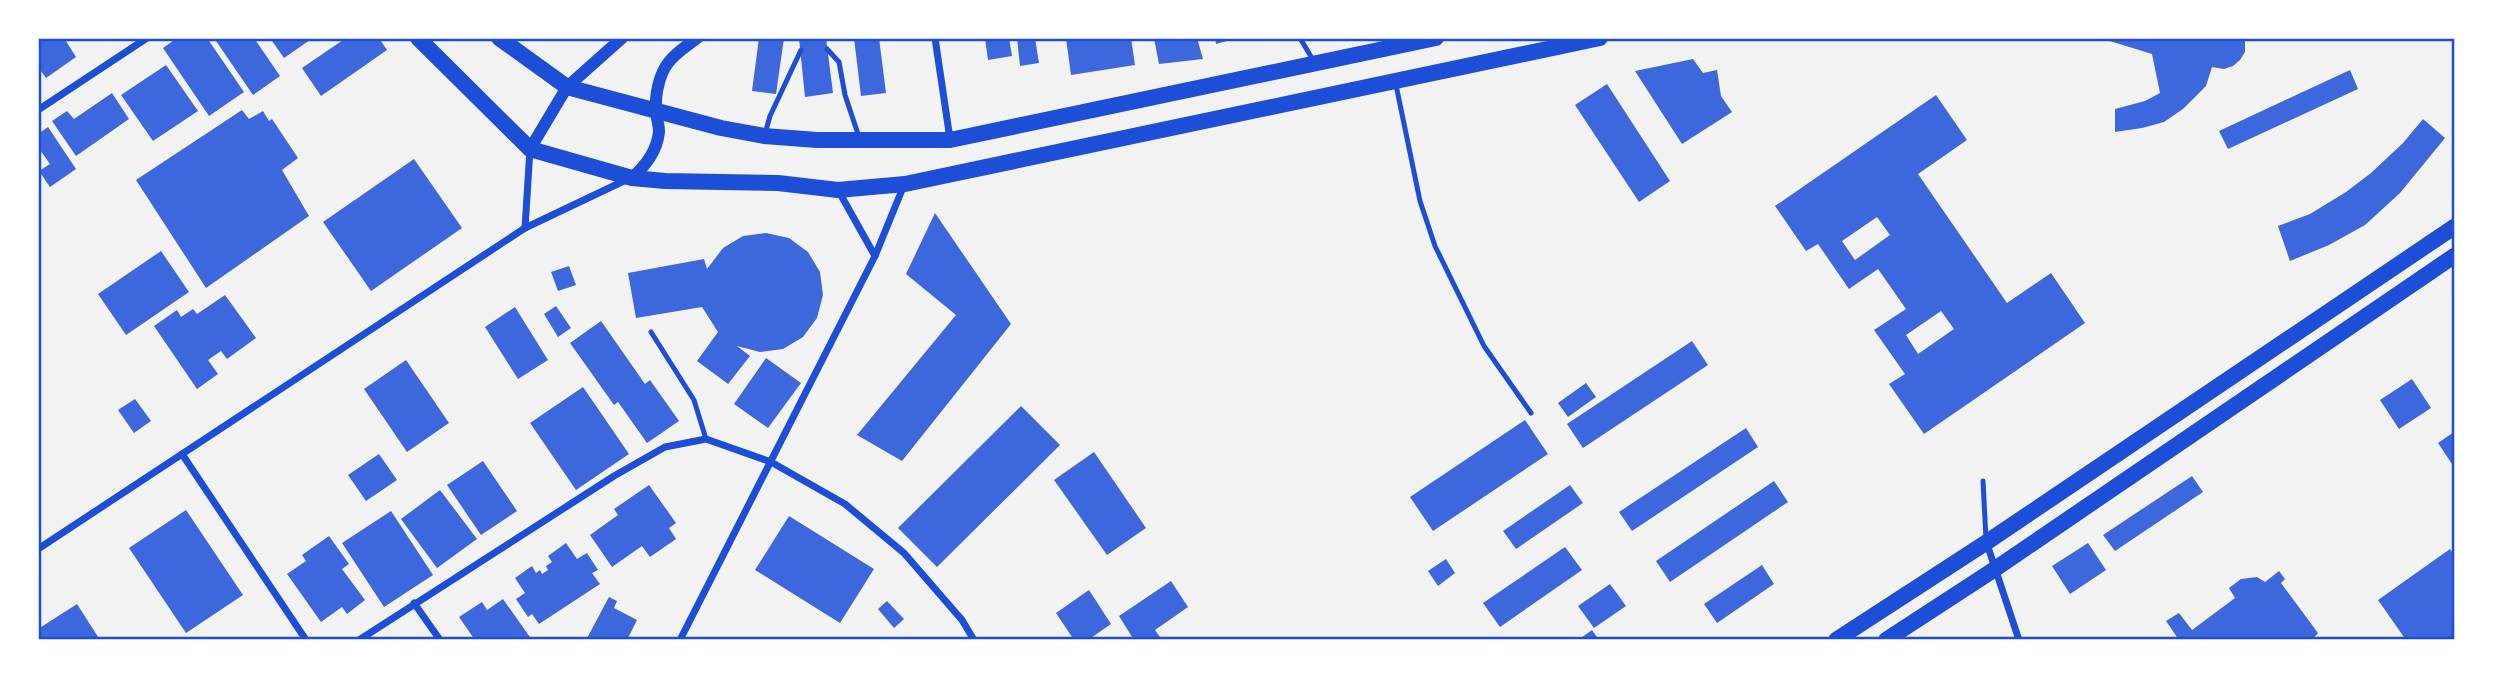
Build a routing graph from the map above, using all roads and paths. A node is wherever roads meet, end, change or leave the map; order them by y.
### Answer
1 (147, 38) edge
2 (418, 38) edge
3 (499, 38) edge
4 (622, 38) edge
5 (697, 38) edge
6 (936, 38) edge
7 (1300, 38) edge
8 (1436, 38) edge
9 (1600, 38) edge
10 (828, 49) dead end
11 (800, 50) dead end
12 (1315, 63) junction
13 (1396, 82) junction
14 (567, 87) junction
15 (656, 108) junction
16 (38, 110) edge
17 (764, 136) junction
18 (860, 140) junction
19 (950, 140) junction
20 (530, 149) junction
21 (632, 177) junction
22 (905, 184) junction
23 (838, 190) junction
24 (2455, 227) edge
25 (526, 228) junction
26 (2455, 256) edge
27 (875, 257) junction
28 (651, 332) dead end
29 (1531, 413) dead end
30 (706, 439) junction
31 (182, 454) junction
32 (771, 462) junction
33 (1983, 481) dead end
34 (1987, 542) junction
35 (38, 549) edge
36 (1995, 569) junction
37 (414, 603) junction
38 (306, 639) edge
39 (359, 639) edge
40 (440, 639) edge
41 (680, 639) edge
42 (974, 639) edge
43 (1836, 639) edge
44 (1886, 639) edge
45 (2019, 639) edge

1 - 16 street
2 - 20 main road
3 - 14 main road
4 - 14 street
5 - 15 street
6 - 19 street
7 - 12 lane
8 - 12 main road
9 - 13 main road
10 - 18 lane
11 - 17 lane
12 - 19 main road
13 - 22 main road
13 - 29 lane
14 - 15 main road
14 - 20 street
15 - 17 main road
15 - 21 street
17 - 18 main road
18 - 19 main road
20 - 21 main road
20 - 25 street
21 - 23 main road
21 - 25 street
22 - 23 main road
22 - 27 street
23 - 27 street
24 - 34 main road
25 - 31 street
26 - 36 main road
27 - 32 street
28 - 30 lane
30 - 32 street
30 - 37 street
31 - 35 street
31 - 38 street
32 - 41 street
32 - 42 street
33 - 34 lane
34 - 36 street
34 - 43 main road
36 - 44 main road
36 - 45 street
37 - 39 street
37 - 40 street

